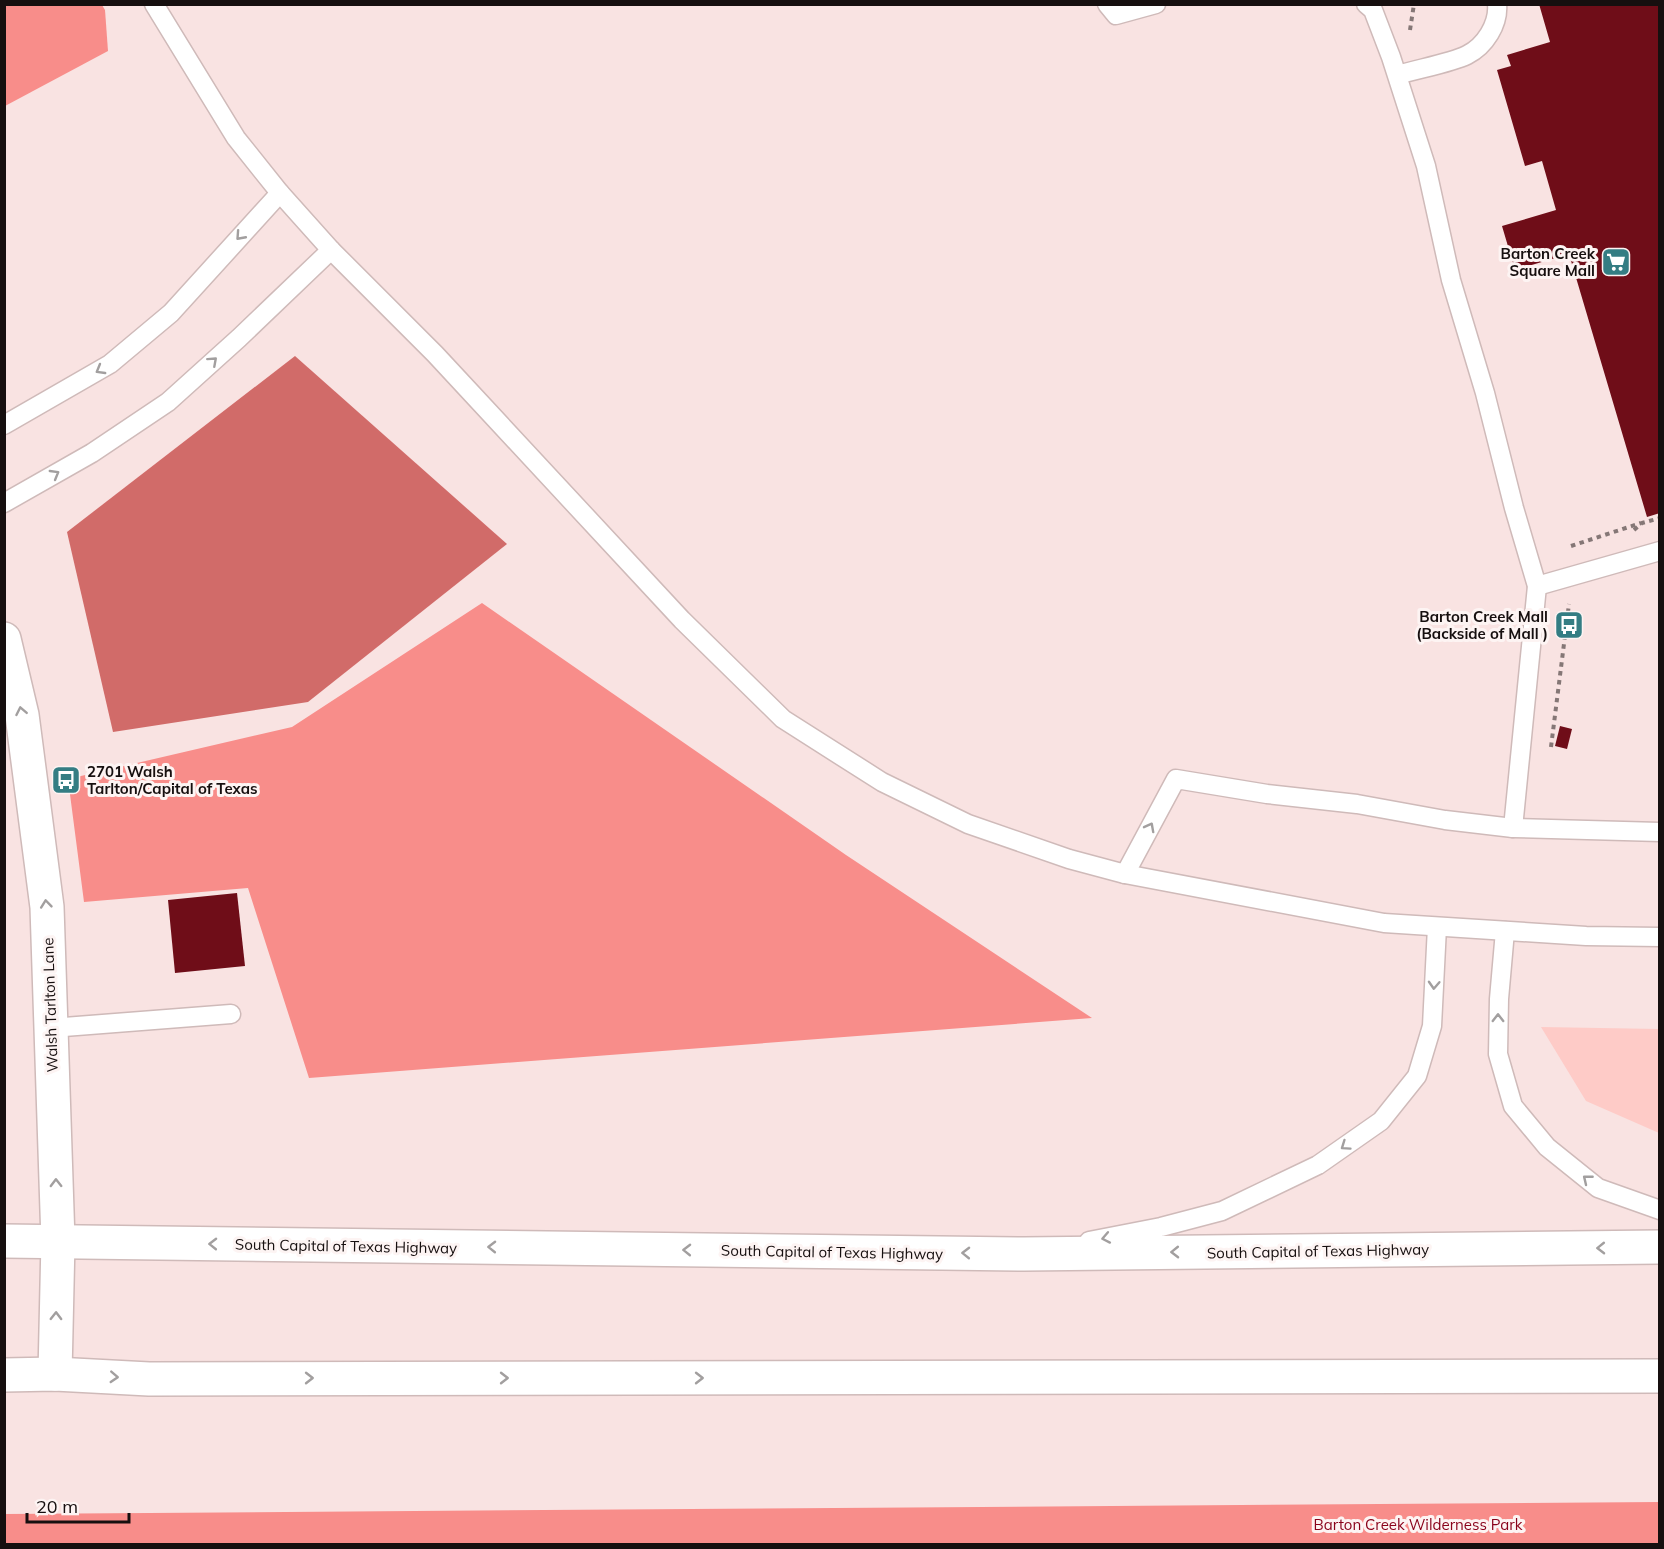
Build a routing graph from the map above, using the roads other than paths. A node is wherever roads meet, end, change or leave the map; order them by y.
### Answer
1 (154, 4) edge
2 (1107, 4) edge
3 (1156, 4) edge
4 (1366, 4) edge
5 (1497, 4) edge
6 (1398, 75) junction
7 (280, 193) junction
8 (331, 250) junction
9 (4, 425) edge
10 (4, 503) edge
11 (1659, 551) edge
12 (1537, 586) junction
13 (4, 639) edge
14 (1513, 828) junction
15 (1659, 832) edge
16 (1125, 874) junction
17 (1437, 927) junction
18 (1505, 931) junction
19 (1659, 937) edge
20 (231, 1014) dead end
21 (51, 1028) junction
22 (1659, 1210) edge
23 (4, 1241) edge
24 (58, 1241) junction
25 (1659, 1247) edge
26 (1024, 1254) junction
27 (55, 1374) junction
28 (4, 1375) edge
29 (1659, 1376) edge

1 - 7 lane
2 - 3 lane
4 - 6 lane
5 - 6 lane
6 - 12 lane
7 - 8 lane
7 -> 9 lane
10 -> 8 lane
8 - 16 lane
11 - 12 lane
12 - 14 lane
21 -> 13 main road, Walsh Tarlton Lane
14 - 15 lane
16 -> 14 lane
16 - 17 lane
17 - 18 lane
17 -> 26 lane
18 - 19 lane
22 -> 18 lane
20 - 21 lane
24 -> 21 main road, Walsh Tarlton Lane
23 - 24 main road, South Capital of Texas Highway
26 -> 24 main road, South Capital of Texas Highway
27 -> 24 main road, Walsh Tarlton Lane
25 -> 26 main road, South Capital of Texas Highway
27 - 28 main road
27 -> 29 main road

